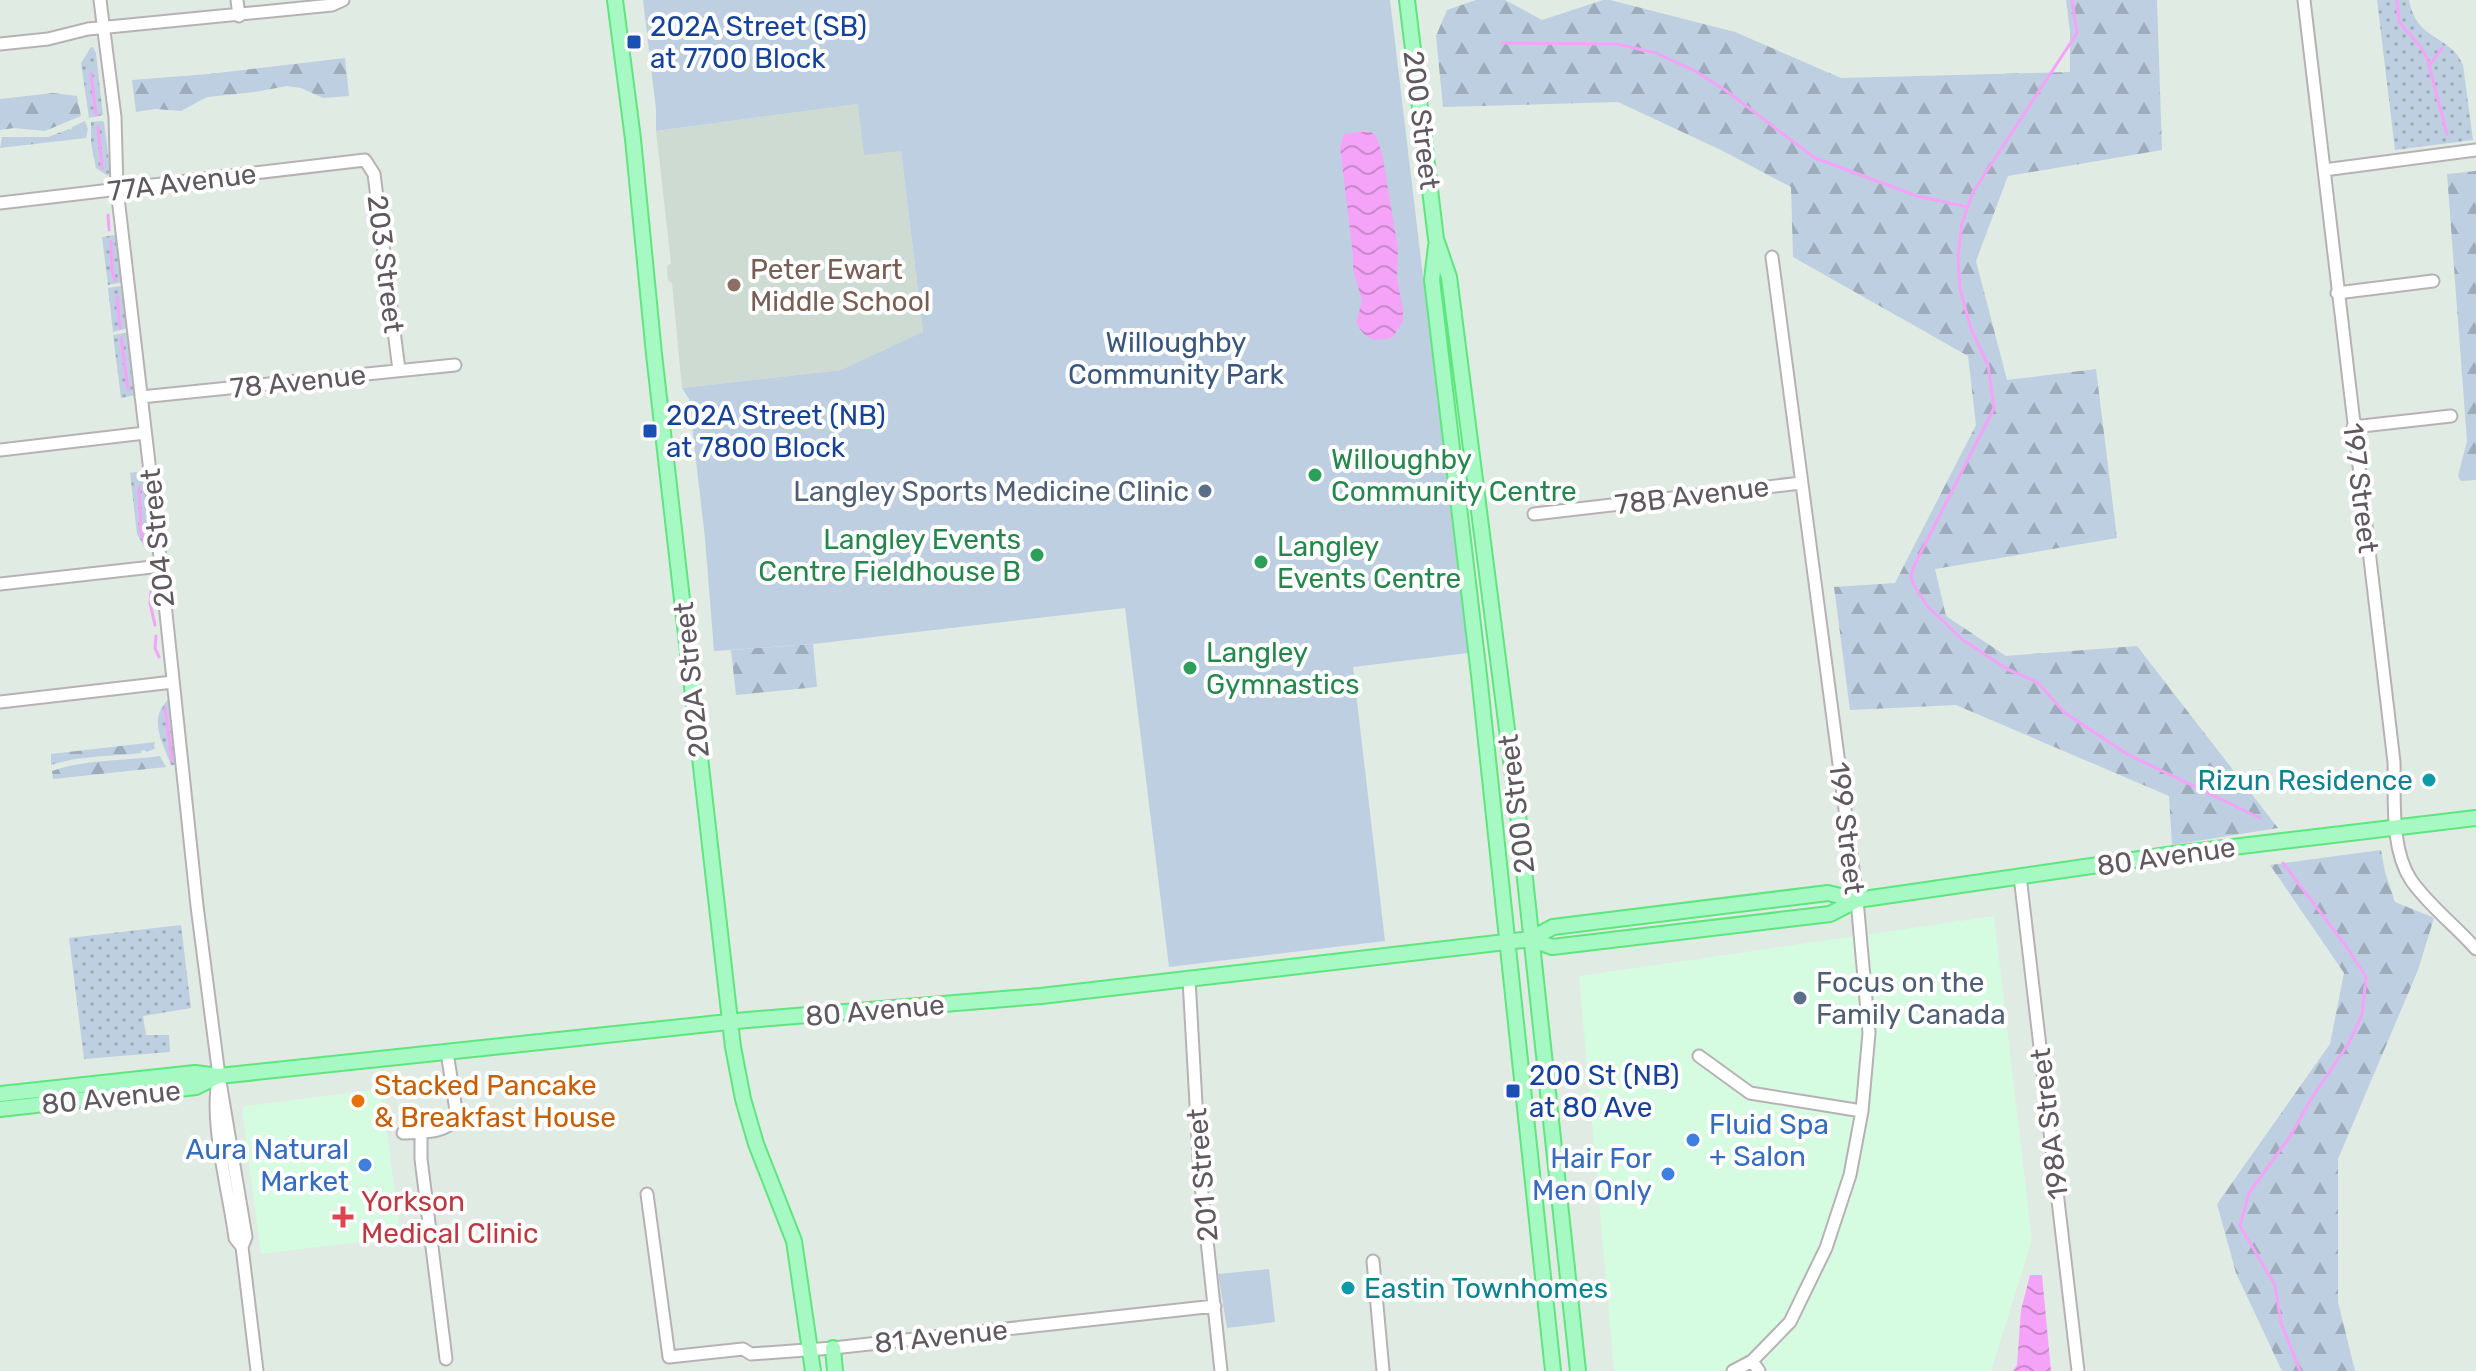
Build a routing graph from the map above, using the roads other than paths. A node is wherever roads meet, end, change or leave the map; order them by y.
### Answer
1 (100, 0) edge
2 (237, 0) edge
3 (615, 0) edge
4 (1407, 0) edge
5 (2304, 0) edge
6 (342, 1) edge
7 (239, 16) junction
8 (105, 28) junction
9 (0, 44) edge
10 (2476, 150) edge
11 (365, 160) joint
12 (2324, 170) junction
13 (117, 189) junction
14 (0, 203) edge
15 (1436, 239) junction
16 (1772, 257) dead end
17 (2433, 281) dead end
18 (2337, 293) junction
19 (455, 365) dead end
20 (399, 370) junction
21 (141, 397) junction
22 (2451, 416) dead end
23 (2353, 427) junction
24 (145, 433) junction
25 (0, 450) edge
26 (1801, 483) junction
27 (1534, 514) dead end
28 (161, 566) junction
29 (0, 584) edge
30 (173, 682) junction
31 (0, 702) edge
32 (2476, 818) edge
33 (2396, 828) junction
34 (2020, 876) junction
35 (1857, 900) junction
36 (1531, 939) junction
37 (1507, 941) junction
38 (2476, 949) edge
39 (1189, 979) junction
40 (729, 1022) junction
41 (447, 1052) junction
42 (1699, 1056) dead end
43 (219, 1076) junction
44 (0, 1094) edge
45 (0, 1109) edge
46 (1862, 1111) junction
47 (421, 1132) junction
48 (403, 1133) dead end
49 (647, 1194) dead end
50 (1373, 1261) dead end
51 (1215, 1306) junction
52 (833, 1348) junction
53 (810, 1350) junction
54 (446, 1359) dead end
55 (1756, 1366) edge
56 (257, 1371) edge
57 (813, 1371) edge
58 (835, 1371) edge
59 (1221, 1371) edge
60 (1383, 1371) edge
61 (1553, 1371) edge
62 (1578, 1371) edge
63 (1733, 1371) edge
64 (2078, 1371) edge

1 - 8 street, 204 Street
2 - 7 street
3 - 40 main road, 202A Street
4 - 15 main road, 200 Street
5 - 12 street, 197 Street
6 - 7 street
7 - 8 street
8 - 9 street
8 - 13 street, 204 Street
10 - 12 street
11 - 13 street, 77A Avenue
11 - 20 street, 203 Street
12 - 18 street, 197 Street
13 - 14 street, 77A Avenue
13 - 21 street, 204 Street
15 - 36 main road, 200 Street
15 - 37 main road, 200 Street
16 - 26 street, 199 Street
17 - 18 street
18 - 23 street, 197 Street
19 - 20 street, 78 Avenue
20 - 21 street, 78 Avenue
21 - 24 street, 204 Street
22 - 23 street
23 - 33 street, 197 Street
24 - 25 street
24 - 28 street, 204 Street
26 - 27 street, 78B Avenue
26 - 35 street, 199 Street
28 - 29 street
28 - 30 street, 204 Street
30 - 31 street
30 - 43 street, 204 Street
32 - 33 main road, 80 Avenue
33 - 34 main road, 80 Avenue
33 - 38 street, 197 Street
34 - 35 main road, 80 Avenue
34 - 64 street, 198A Street
35 - 36 main road, 80 Avenue
35 - 36 main road, 80 Avenue
35 - 46 street, 199 Street
36 - 37 main road, 80 Avenue
36 - 62 main road, 200 Street
37 - 39 main road, 80 Avenue
37 - 61 main road, 200 Street
39 - 40 main road, 80 Avenue
39 - 51 street, 201 Street
40 - 41 main road, 80 Avenue
40 - 53 main road, 202A Street
41 - 43 main road, 80 Avenue
41 - 47 street
42 - 46 street
43 - 44 main road, 80 Avenue
43 - 45 main road, 80 Avenue
43 - 56 street, 204 Street
46 - 55 street, 199 Street
47 - 48 street
47 - 54 street
49 - 53 street, 81 Avenue
50 - 60 street
51 - 52 street, 81 Avenue
51 - 59 street, 201 Street
52 - 53 street, 81 Avenue
52 - 58 main road
53 - 57 main road, 202A Street
55 - 63 street, 199 Street

